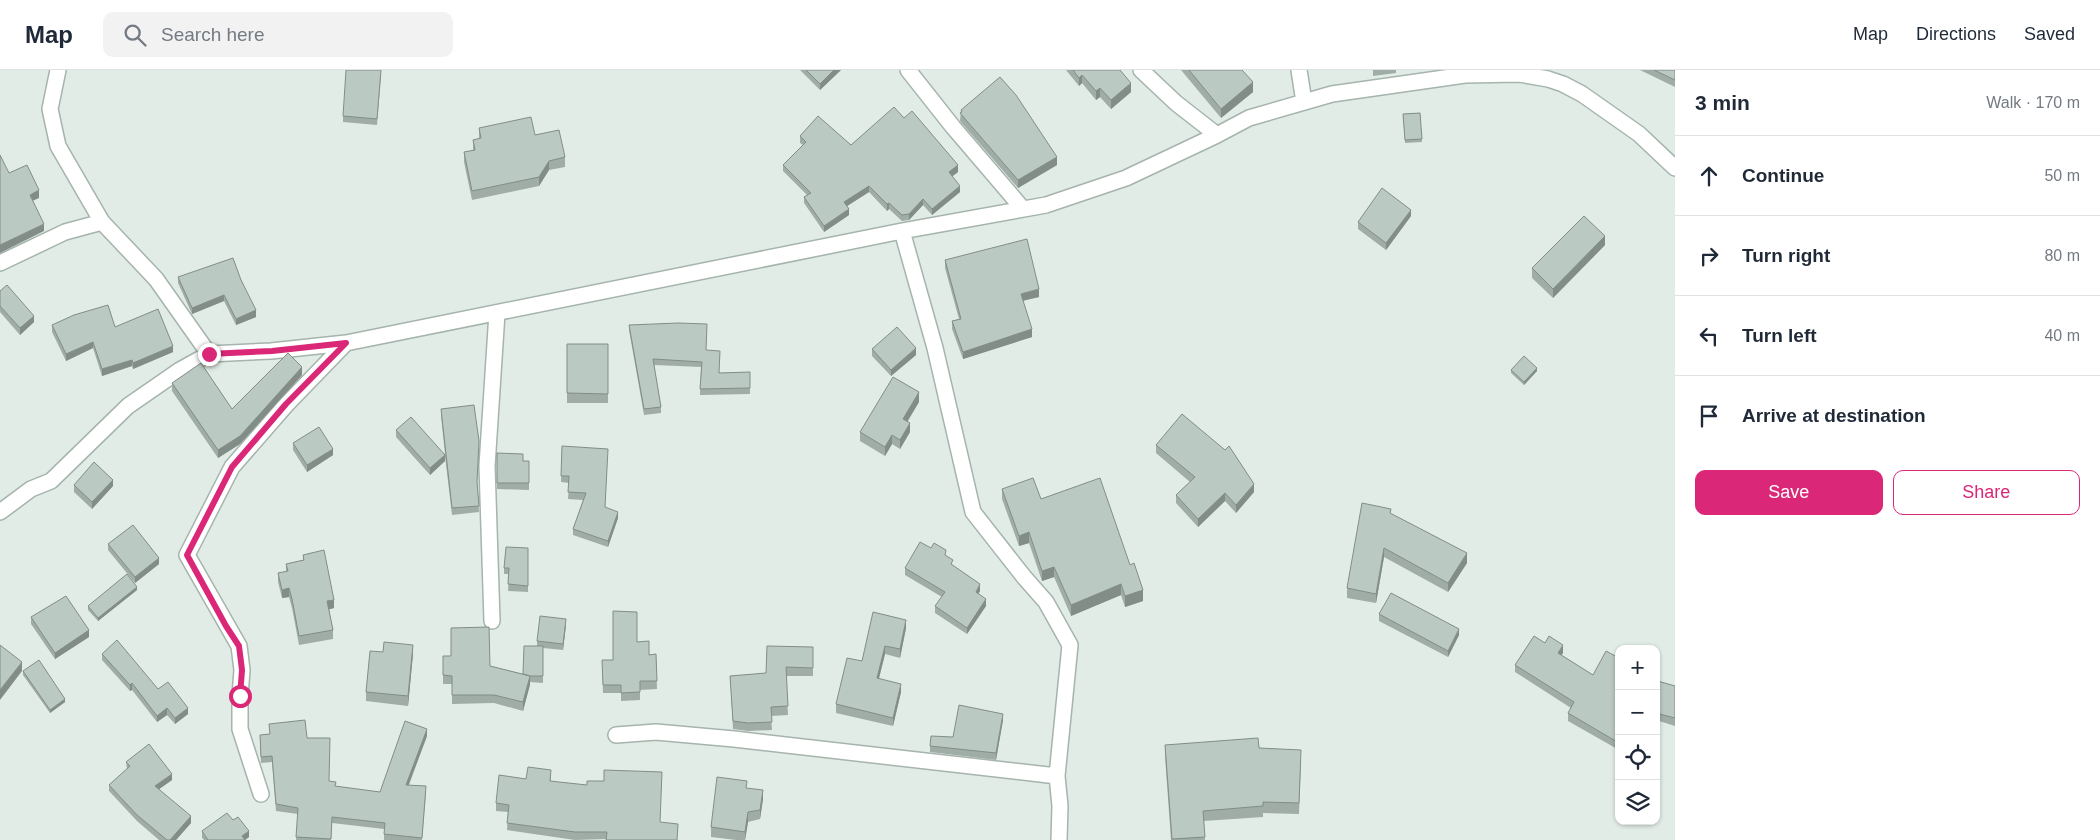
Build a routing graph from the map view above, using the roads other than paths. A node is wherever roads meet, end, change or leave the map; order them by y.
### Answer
1 (58, 70) edge
2 (908, 70) edge
3 (1140, 70) edge
4 (1298, 70) edge
5 (1304, 102) junction
6 (1217, 135) junction
7 (1675, 168) edge
8 (1023, 209) junction
9 (102, 222) junction
10 (902, 231) junction
11 (0, 263) edge
12 (497, 313) junction
13 (346, 343) junction
14 (209, 354) junction
15 (0, 512) edge
16 (492, 621) dead end
17 (616, 735) dead end
18 (1057, 776) junction
19 (262, 794) dead end
20 (1059, 840) edge

1 - 9 street
2 - 8 street
3 - 6 street
4 - 5 street
5 - 6 street
5 - 7 street
6 - 8 street
8 - 10 street
9 - 11 street
9 - 14 street
10 - 12 street
10 - 18 street
12 - 13 street
12 - 16 street
13 - 14 street
13 - 19 street
14 - 15 street
17 - 18 street
18 - 20 street

